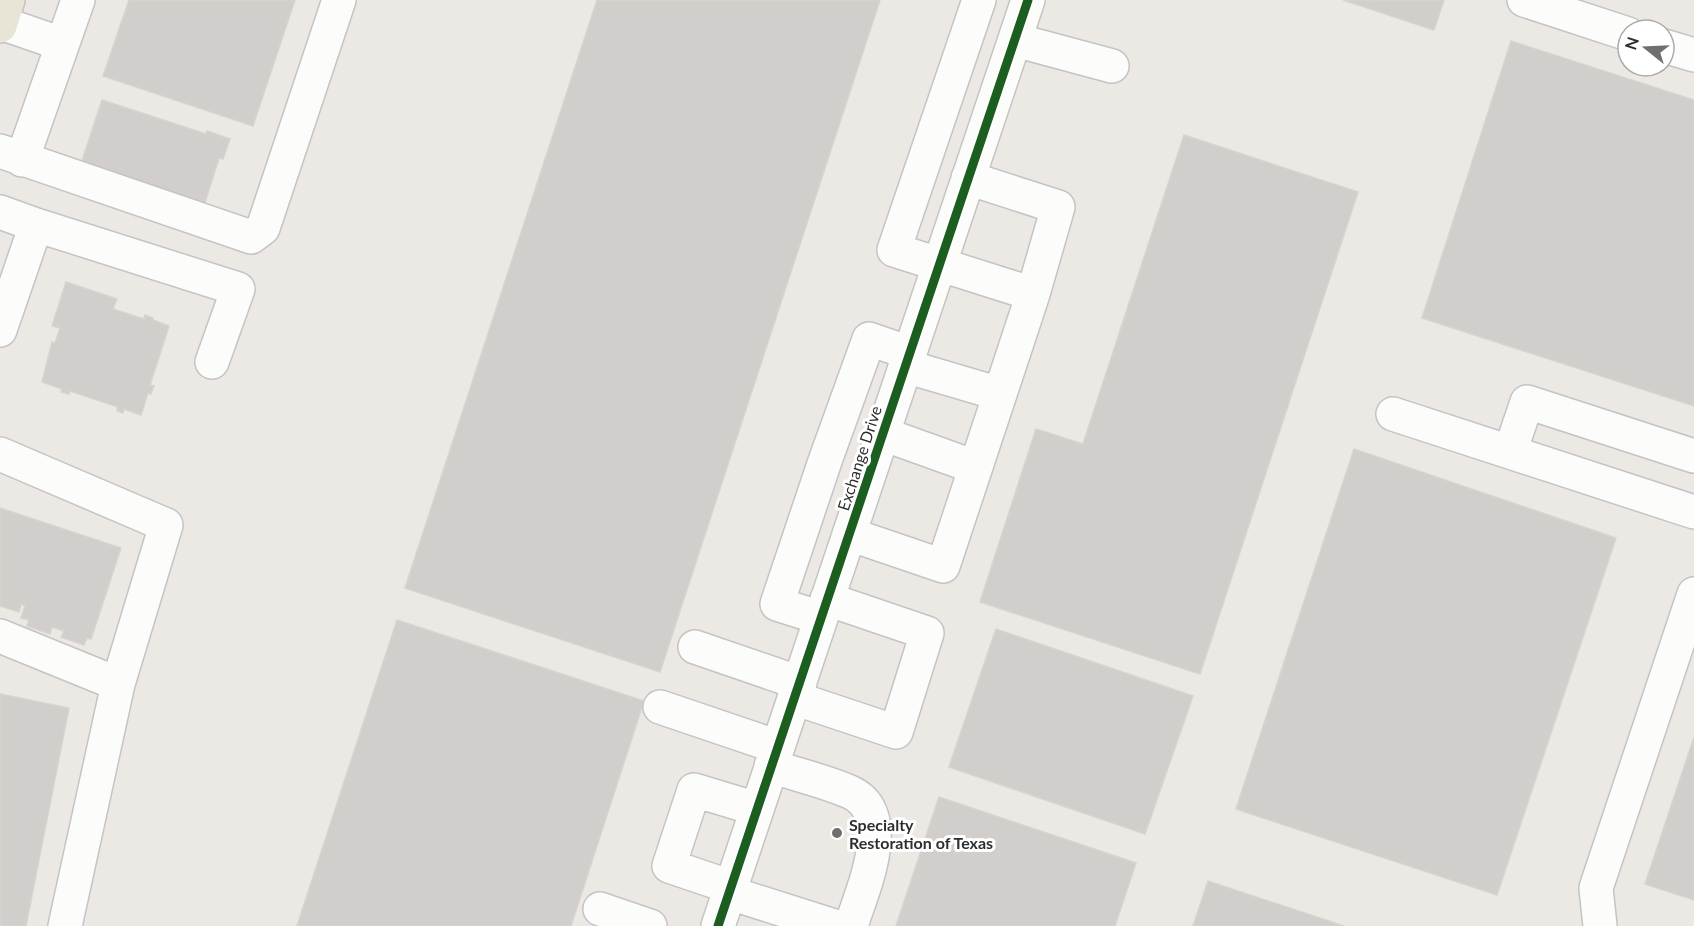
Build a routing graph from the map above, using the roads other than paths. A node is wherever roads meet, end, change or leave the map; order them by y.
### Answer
1 (8, 0) edge
2 (78, 0) edge
3 (339, 0) edge
4 (979, 0) edge
5 (1028, 0) edge
6 (1524, 0) edge
7 (0, 25) edge
8 (1616, 30) edge
9 (1015, 39) junction
10 (62, 44) junction
11 (1676, 50) edge
12 (1694, 55) edge
13 (960, 56) junction
14 (1112, 66) dead end
15 (1004, 71) junction
16 (938, 121) junction
17 (982, 136) junction
18 (11, 155) edge
19 (968, 178) junction
20 (0, 212) edge
21 (36, 225) junction
22 (939, 264) junction
23 (1033, 294) junction
24 (0, 330) edge
25 (907, 359) junction
26 (212, 362) dead end
27 (850, 391) junction
28 (1000, 394) junction
29 (1393, 414) dead end
30 (887, 420) junction
31 (1510, 452) junction
32 (0, 454) edge
33 (1694, 456) edge
34 (825, 461) junction
35 (975, 467) junction
36 (869, 475) junction
37 (1694, 512) edge
38 (801, 532) junction
39 (847, 540) junction
40 (1694, 594) edge
41 (824, 609) junction
42 (0, 636) edge
43 (695, 647) dead end
44 (118, 684) junction
45 (797, 690) junction
46 (660, 707) dead end
47 (775, 757) junction
48 (757, 809) junction
49 (730, 890) junction
50 (600, 909) dead end
51 (65, 926) edge
52 (650, 926) edge
53 (718, 926) edge
54 (834, 926) edge
55 (851, 926) edge
56 (1600, 926) edge

1 - 7 main road
2 - 10 street
3 - 18 street
4 - 13 street
5 - 9 street, Exchange Drive
6 - 8 street
7 - 10 street
9 - 14 street
9 - 15 street, Exchange Drive
10 - 18 street
11 - 12 street
13 - 15 street
13 - 16 street
15 - 17 street, Exchange Drive
16 - 17 street
16 - 22 street
17 - 19 street, Exchange Drive
19 - 22 street, Exchange Drive
19 - 23 street
20 - 21 street
21 - 24 street
21 - 26 street
22 - 23 street
22 - 25 street, Exchange Drive
23 - 28 street
25 - 27 street
25 - 28 street
25 - 30 street, Exchange Drive
27 - 30 street
27 - 34 street
28 - 35 street
29 - 31 street
30 - 35 street
30 - 36 street, Exchange Drive
31 - 33 street
31 - 37 street
32 - 44 street
34 - 36 street
34 - 38 street
35 - 39 street
36 - 39 street, Exchange Drive
38 - 39 street
38 - 41 street
39 - 41 street, Exchange Drive
40 - 56 street
41 - 45 street, Exchange Drive
41 - 45 street
42 - 44 street
43 - 45 street
44 - 51 street
45 - 47 street, Exchange Drive
46 - 47 street
47 - 48 street, Exchange Drive
47 - 55 street
48 - 49 street, Exchange Drive
48 - 49 street
49 - 53 street, Exchange Drive
49 - 54 street
50 - 52 street

